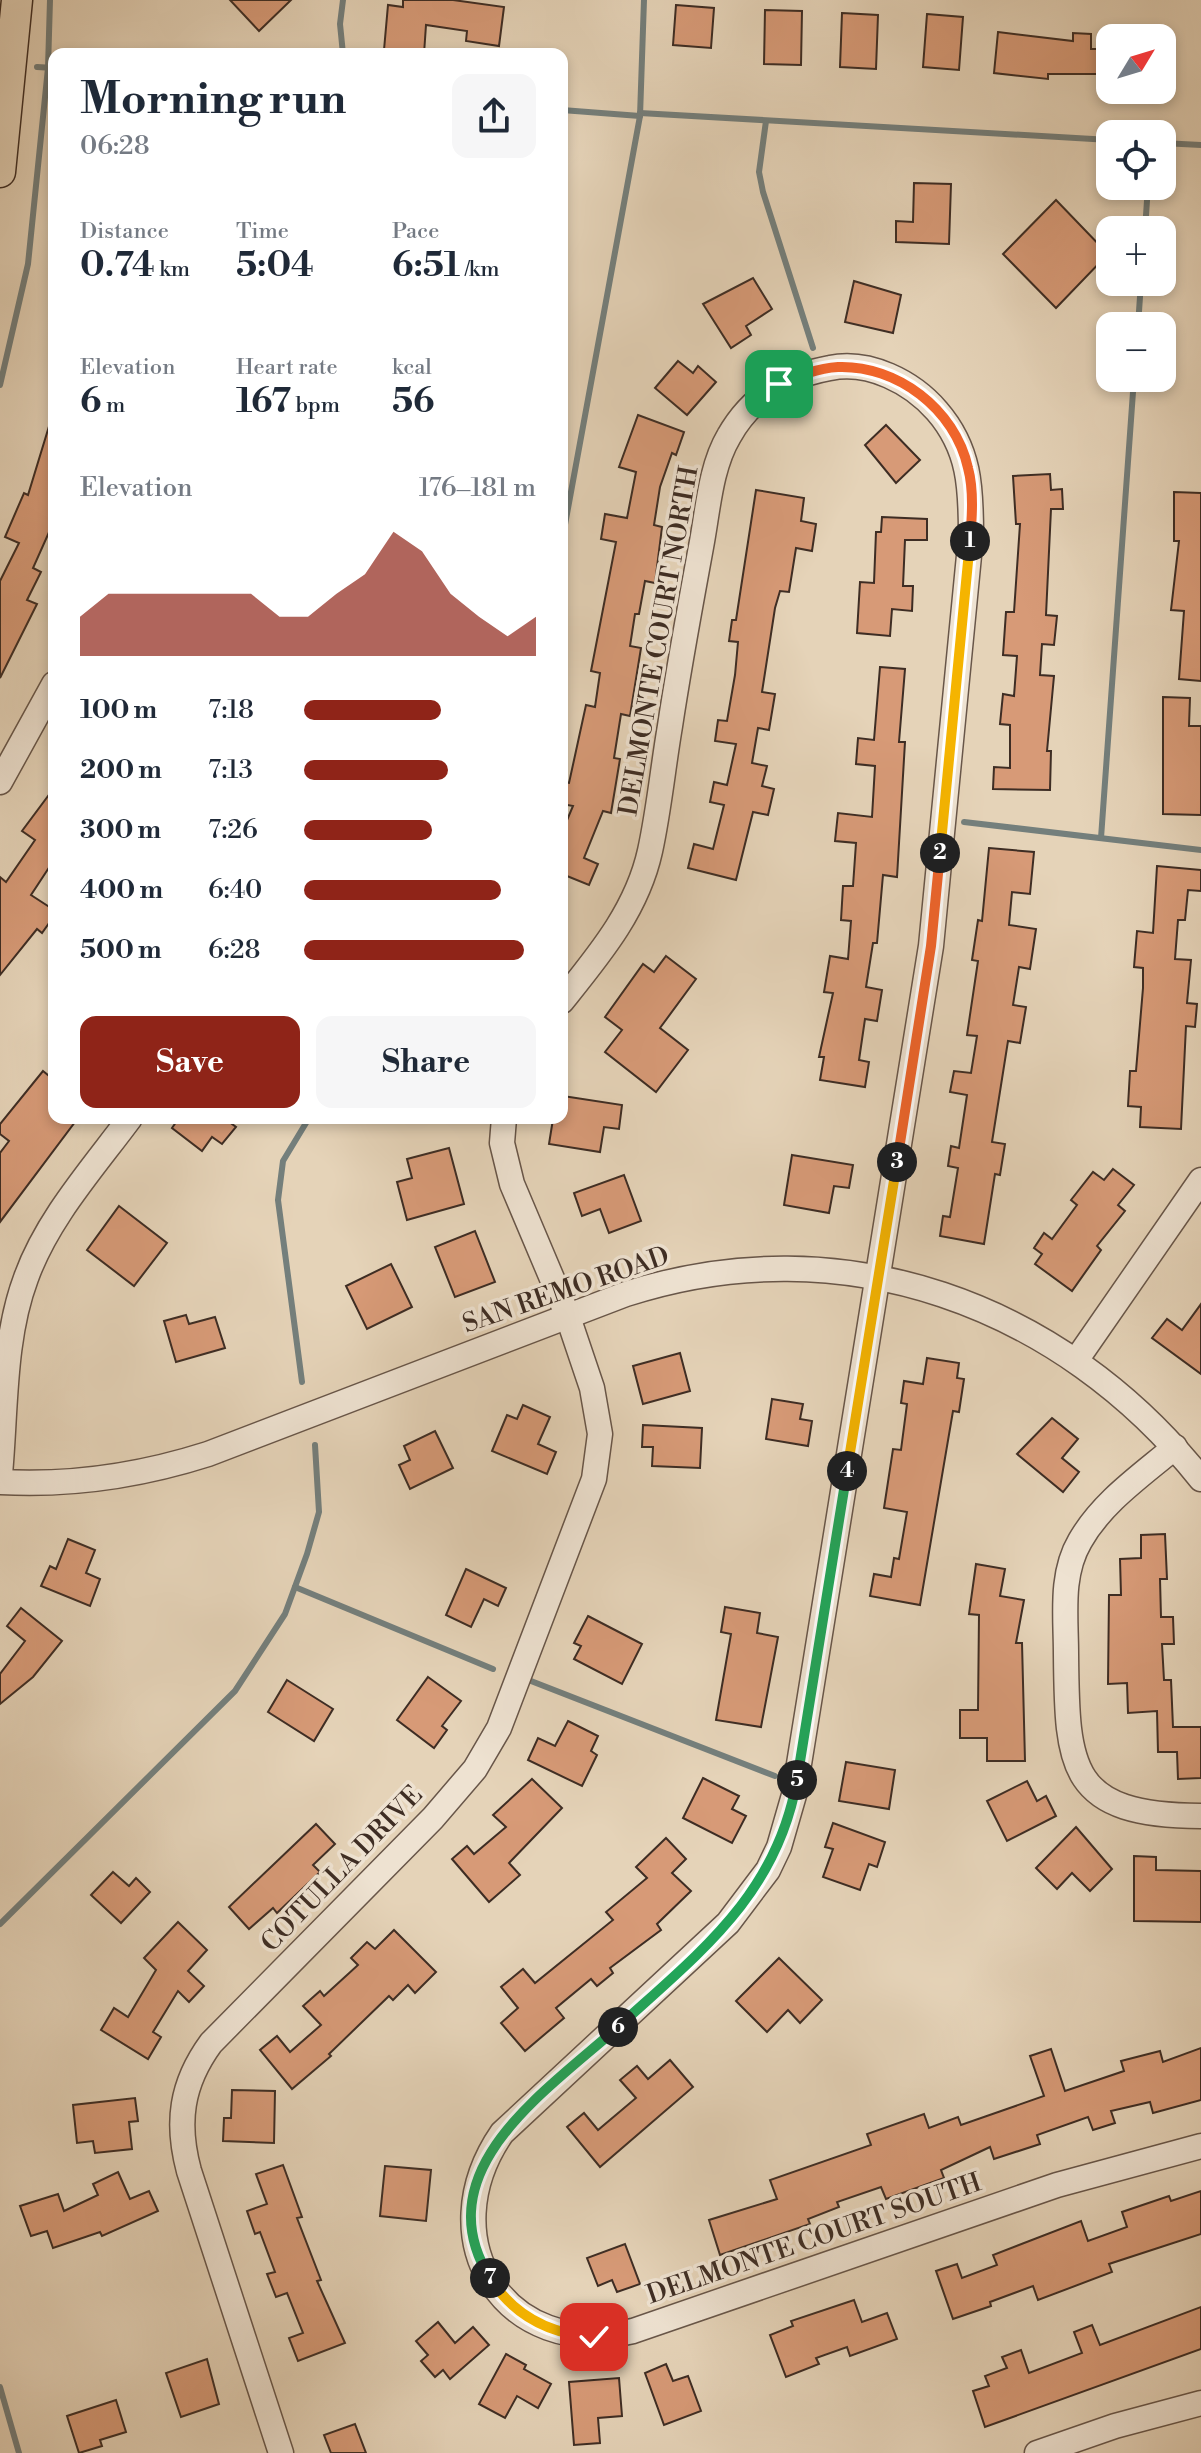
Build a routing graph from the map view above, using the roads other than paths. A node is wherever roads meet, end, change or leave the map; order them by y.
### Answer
1 (17, 0) edge
2 (0, 172) edge
3 (48, 695) edge
4 (0, 782) edge
5 (568, 993) edge
6 (126, 1124) edge
7 (504, 1124) edge
8 (1201, 1180) edge
9 (879, 1278) junction
10 (567, 1314) junction
11 (1077, 1359) junction
12 (1175, 1447) junction
13 (0, 1474) edge
14 (1201, 1479) edge
15 (0, 1482) edge
16 (1201, 1816) edge
17 (1201, 2146) edge
18 (1201, 2403) edge
19 (281, 2453) edge
20 (1037, 2453) edge

1 - 2 main road
3 - 4 street
5 - 9 street, DELMONTE COURT NORTH
6 - 13 street
7 - 10 street
8 - 11 street
9 - 10 street, SAN REMO ROAD
9 - 11 street, SAN REMO ROAD
9 - 17 street, DELMONTE COURT SOUTH
10 - 15 street, SAN REMO ROAD
10 - 19 street, COTULLA DRIVE
11 - 12 street, SAN REMO ROAD
12 - 14 street, SAN REMO ROAD
12 - 16 street
18 - 20 street

